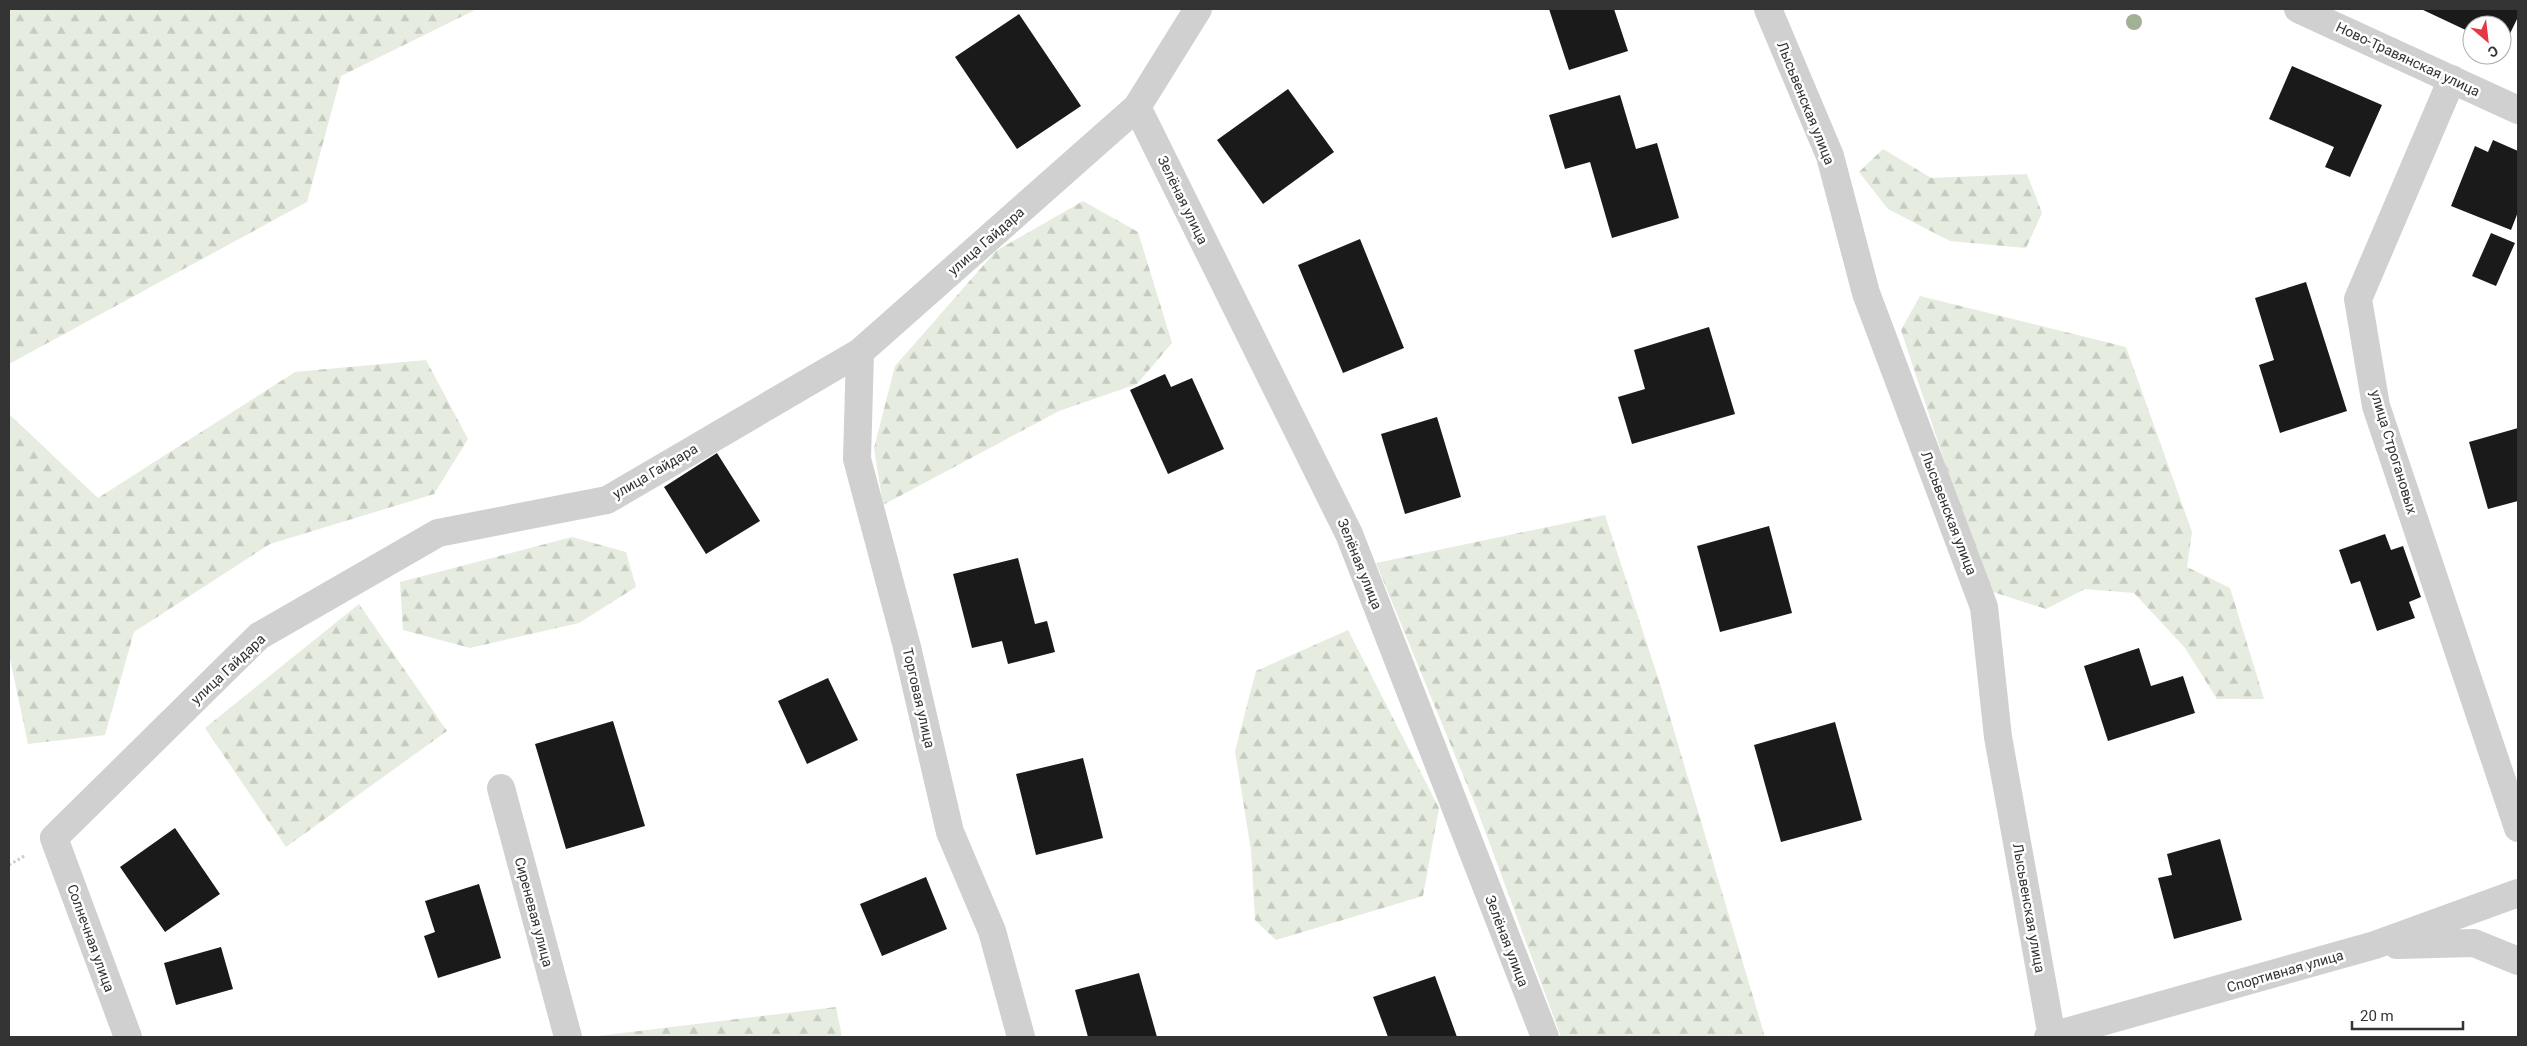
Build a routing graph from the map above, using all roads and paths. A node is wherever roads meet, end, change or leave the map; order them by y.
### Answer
1 (1198, 9) edge
2 (1768, 9) edge
3 (2298, 9) edge
4 (2452, 79) junction
5 (1137, 107) junction
6 (2518, 110) edge
7 (860, 352) junction
8 (501, 788) dead end
9 (2518, 828) edge
10 (54, 838) joint
11 (2518, 893) edge
12 (2375, 946) junction
13 (2518, 962) edge
14 (128, 1037) edge
15 (568, 1037) edge
16 (1020, 1037) edge
17 (1545, 1037) edge
18 (2051, 1037) edge

1 - 5 street, улица Гайдара
2 - 18 street, Лысьвенская улица
3 - 4 street, Ново-Травянская улица
4 - 6 street, Ново-Травянская улица
4 - 9 street, улица Строгановых
5 - 7 street, улица Гайдара
5 - 17 street, Зелёная улица
7 - 10 street, улица Гайдара
7 - 16 street, Торговая улица
8 - 15 street, Сиреневая улица
10 - 14 street, Солнечная улица
11 - 12 street, Спортивная улица
12 - 13 street
12 - 18 street, Спортивная улица

